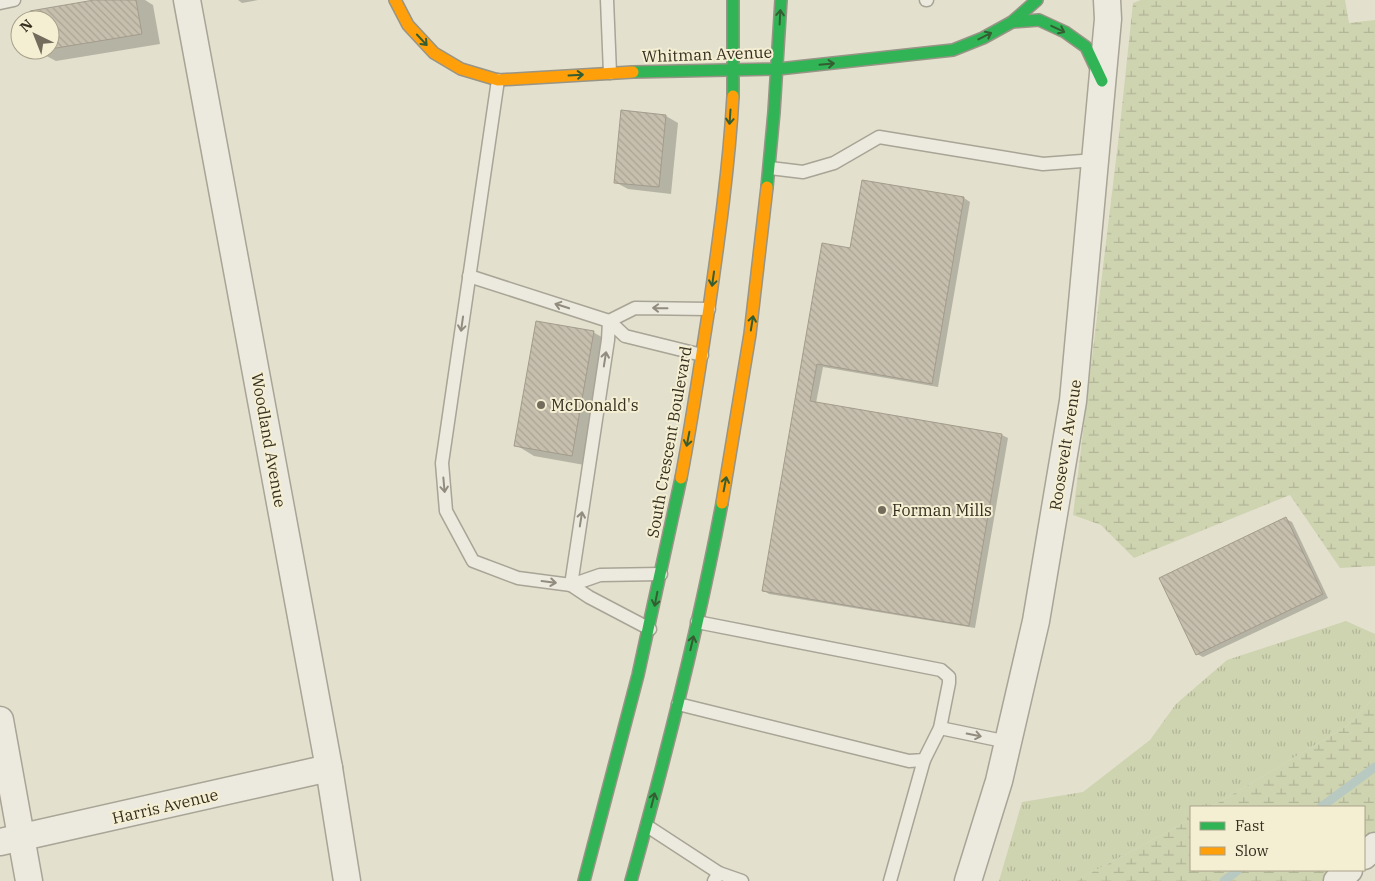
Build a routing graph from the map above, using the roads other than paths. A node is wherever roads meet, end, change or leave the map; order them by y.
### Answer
1 (14, 0) edge
2 (187, 0) edge
3 (395, 0) edge
4 (607, 0) edge
5 (733, 0) edge
6 (781, 0) edge
7 (1037, 0) edge
8 (1107, 0) edge
9 (0, 3) edge
10 (1012, 22) junction
11 (734, 68) junction
12 (778, 68) junction
13 (610, 73) junction
14 (498, 80) junction
15 (1102, 81) junction
16 (1095, 160) junction
17 (770, 168) junction
18 (469, 276) junction
19 (709, 309) junction
20 (609, 321) junction
21 (702, 355) junction
22 (661, 574) junction
23 (571, 585) junction
24 (697, 622) junction
25 (650, 629) junction
26 (678, 704) junction
27 (0, 720) edge
28 (940, 728) junction
29 (1008, 742) junction
30 (924, 760) junction
31 (329, 768) junction
32 (647, 826) junction
33 (11, 840) edge
34 (1375, 846) edge
35 (1365, 855) edge
36 (1348, 871) edge
37 (716, 877) edge
38 (29, 881) edge
39 (347, 881) edge
40 (584, 881) edge
41 (631, 881) edge
42 (742, 881) edge
43 (890, 881) edge
44 (968, 881) edge
45 (1337, 881) edge

1 - 9 lane
2 - 31 street, Woodland Avenue
3 -> 14 main road, Whitman Avenue
4 - 13 lane
5 - 11 main road, South Crescent Boulevard
12 -> 6 main road
7 - 10 main road, Whitman Avenue
8 - 15 street, Roosevelt Avenue
12 -> 10 main road, Whitman Avenue
10 -> 15 main road
11 - 12 main road, Whitman Avenue
11 - 13 main road, Whitman Avenue
11 -> 19 main road, South Crescent Boulevard
12 - 17 main road
14 -> 13 main road, Whitman Avenue
14 - 18 lane
15 - 16 street, Roosevelt Avenue
16 - 17 lane
16 - 29 street, Roosevelt Avenue
24 -> 17 main road
20 -> 18 lane
18 -> 23 lane
19 -> 20 lane
19 - 21 main road, South Crescent Boulevard
20 - 21 lane
23 -> 20 lane
21 -> 22 main road, South Crescent Boulevard
22 - 23 lane
22 -> 25 main road, South Crescent Boulevard
23 - 25 lane
26 -> 24 main road
24 - 28 lane
25 - 40 main road, South Crescent Boulevard
26 - 30 lane
32 -> 26 main road
27 - 33 street
28 -> 29 lane
28 - 30 lane
29 - 44 street, Roosevelt Avenue
30 - 43 lane
31 - 33 street, Harris Avenue
31 - 39 street, Woodland Avenue
32 - 37 lane
32 - 41 main road
33 - 38 street
34 - 35 street
36 - 45 street
37 - 42 lane

